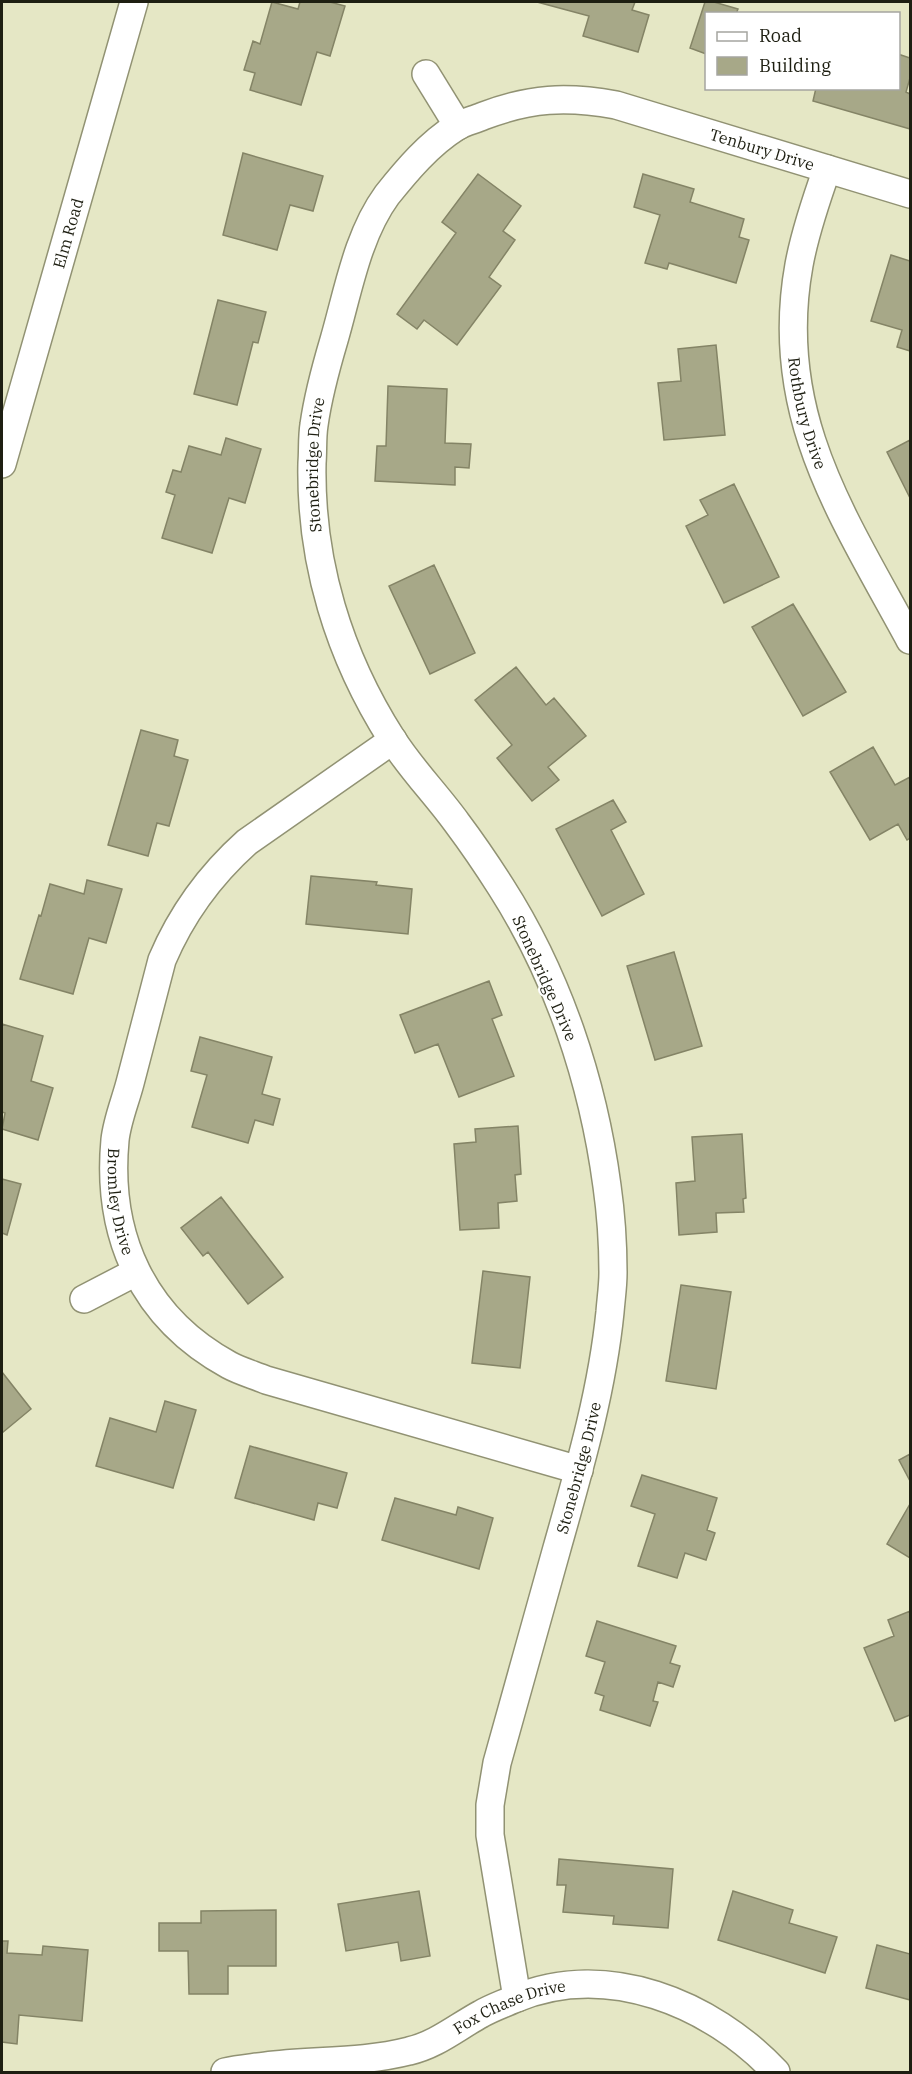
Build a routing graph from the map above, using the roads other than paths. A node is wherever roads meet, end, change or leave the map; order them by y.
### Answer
1 (135, 2) edge
2 (426, 75) dead end
3 (616, 105) joint
4 (458, 126) junction
5 (827, 169) junction
6 (910, 194) edge
7 (2, 464) edge
8 (910, 640) edge
9 (393, 740) junction
10 (136, 1272) junction
11 (84, 1299) dead end
12 (579, 1470) junction
13 (517, 1998) junction
14 (225, 2073) edge
15 (776, 2073) edge

1 - 7 street, Elm Road
2 - 4 street
3 - 4 street, Stonebridge Drive
3 - 5 street, Tenbury Drive
4 - 9 street, Stonebridge Drive
5 - 6 street, Tenbury Drive
5 - 8 street, Rothbury Drive
9 - 10 street, Bromley Drive
9 - 12 street, Stonebridge Drive
10 - 11 street
10 - 12 street, Bromley Drive
12 - 13 street, Stonebridge Drive
13 - 14 street, Fox Chase Drive
13 - 15 street, Fox Chase Drive

